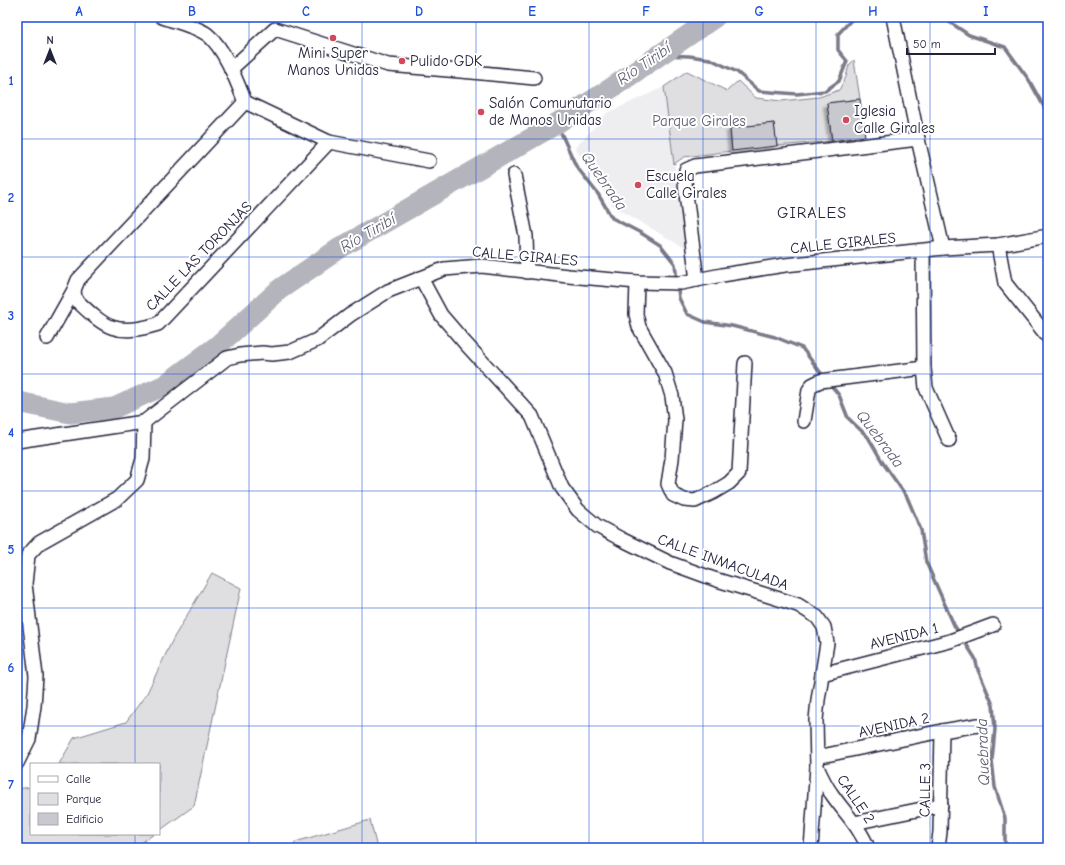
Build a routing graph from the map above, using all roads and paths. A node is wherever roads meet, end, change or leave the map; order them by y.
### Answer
1 (162, 17) edge
2 (893, 17) edge
3 (231, 69) junction
4 (534, 78) dead end
5 (245, 102) junction
6 (918, 139) junction
7 (328, 142) junction
8 (429, 161) dead end
9 (514, 175) dead end
10 (1048, 236) edge
11 (998, 244) junction
12 (943, 248) junction
13 (923, 250) junction
14 (527, 272) junction
15 (421, 278) junction
16 (697, 280) junction
17 (637, 282) junction
18 (74, 290) junction
19 (1048, 337) edge
20 (47, 338) dead end
21 (745, 363) dead end
22 (924, 368) junction
23 (804, 421) dead end
24 (144, 422) junction
25 (949, 440) dead end
26 (17, 441) edge
27 (993, 625) dead end
28 (822, 674) junction
29 (978, 725) dead end
30 (942, 731) junction
31 (17, 762) edge
32 (817, 762) junction
33 (941, 806) junction
34 (854, 823) junction
35 (811, 848) edge
36 (868, 848) edge
37 (938, 848) edge

1 - 3 street
2 - 6 street
3 - 4 street
3 - 5 street
5 - 7 street
5 - 18 street
6 - 12 street
6 - 16 street
7 - 8 street
7 - 18 street, CALLE LAS TORONJAS
9 - 14 street
10 - 11 street, CALLE GIRALES
11 - 12 street, CALLE GIRALES
11 - 19 street
12 - 13 street, CALLE GIRALES
13 - 16 street, CALLE GIRALES
13 - 22 street
14 - 15 street, CALLE GIRALES
14 - 17 street, CALLE GIRALES
15 - 24 street, CALLE GIRALES
15 - 28 street, CALLE INMACULADA
16 - 17 street, CALLE GIRALES
17 - 21 street
18 - 20 street
22 - 23 street
22 - 25 street
24 - 26 street, CALLE GIRALES
24 - 31 street
27 - 28 street, AVENIDA 1
28 - 32 street, CALLE INMACULADA
29 - 30 street, AVENIDA 2
30 - 32 street, AVENIDA 2
30 - 33 street, CALLE 3
32 - 34 street, CALLE 2
32 - 35 street, CALLE INMACULADA
33 - 34 street
33 - 37 street, CALLE 3
34 - 36 street, CALLE 2

